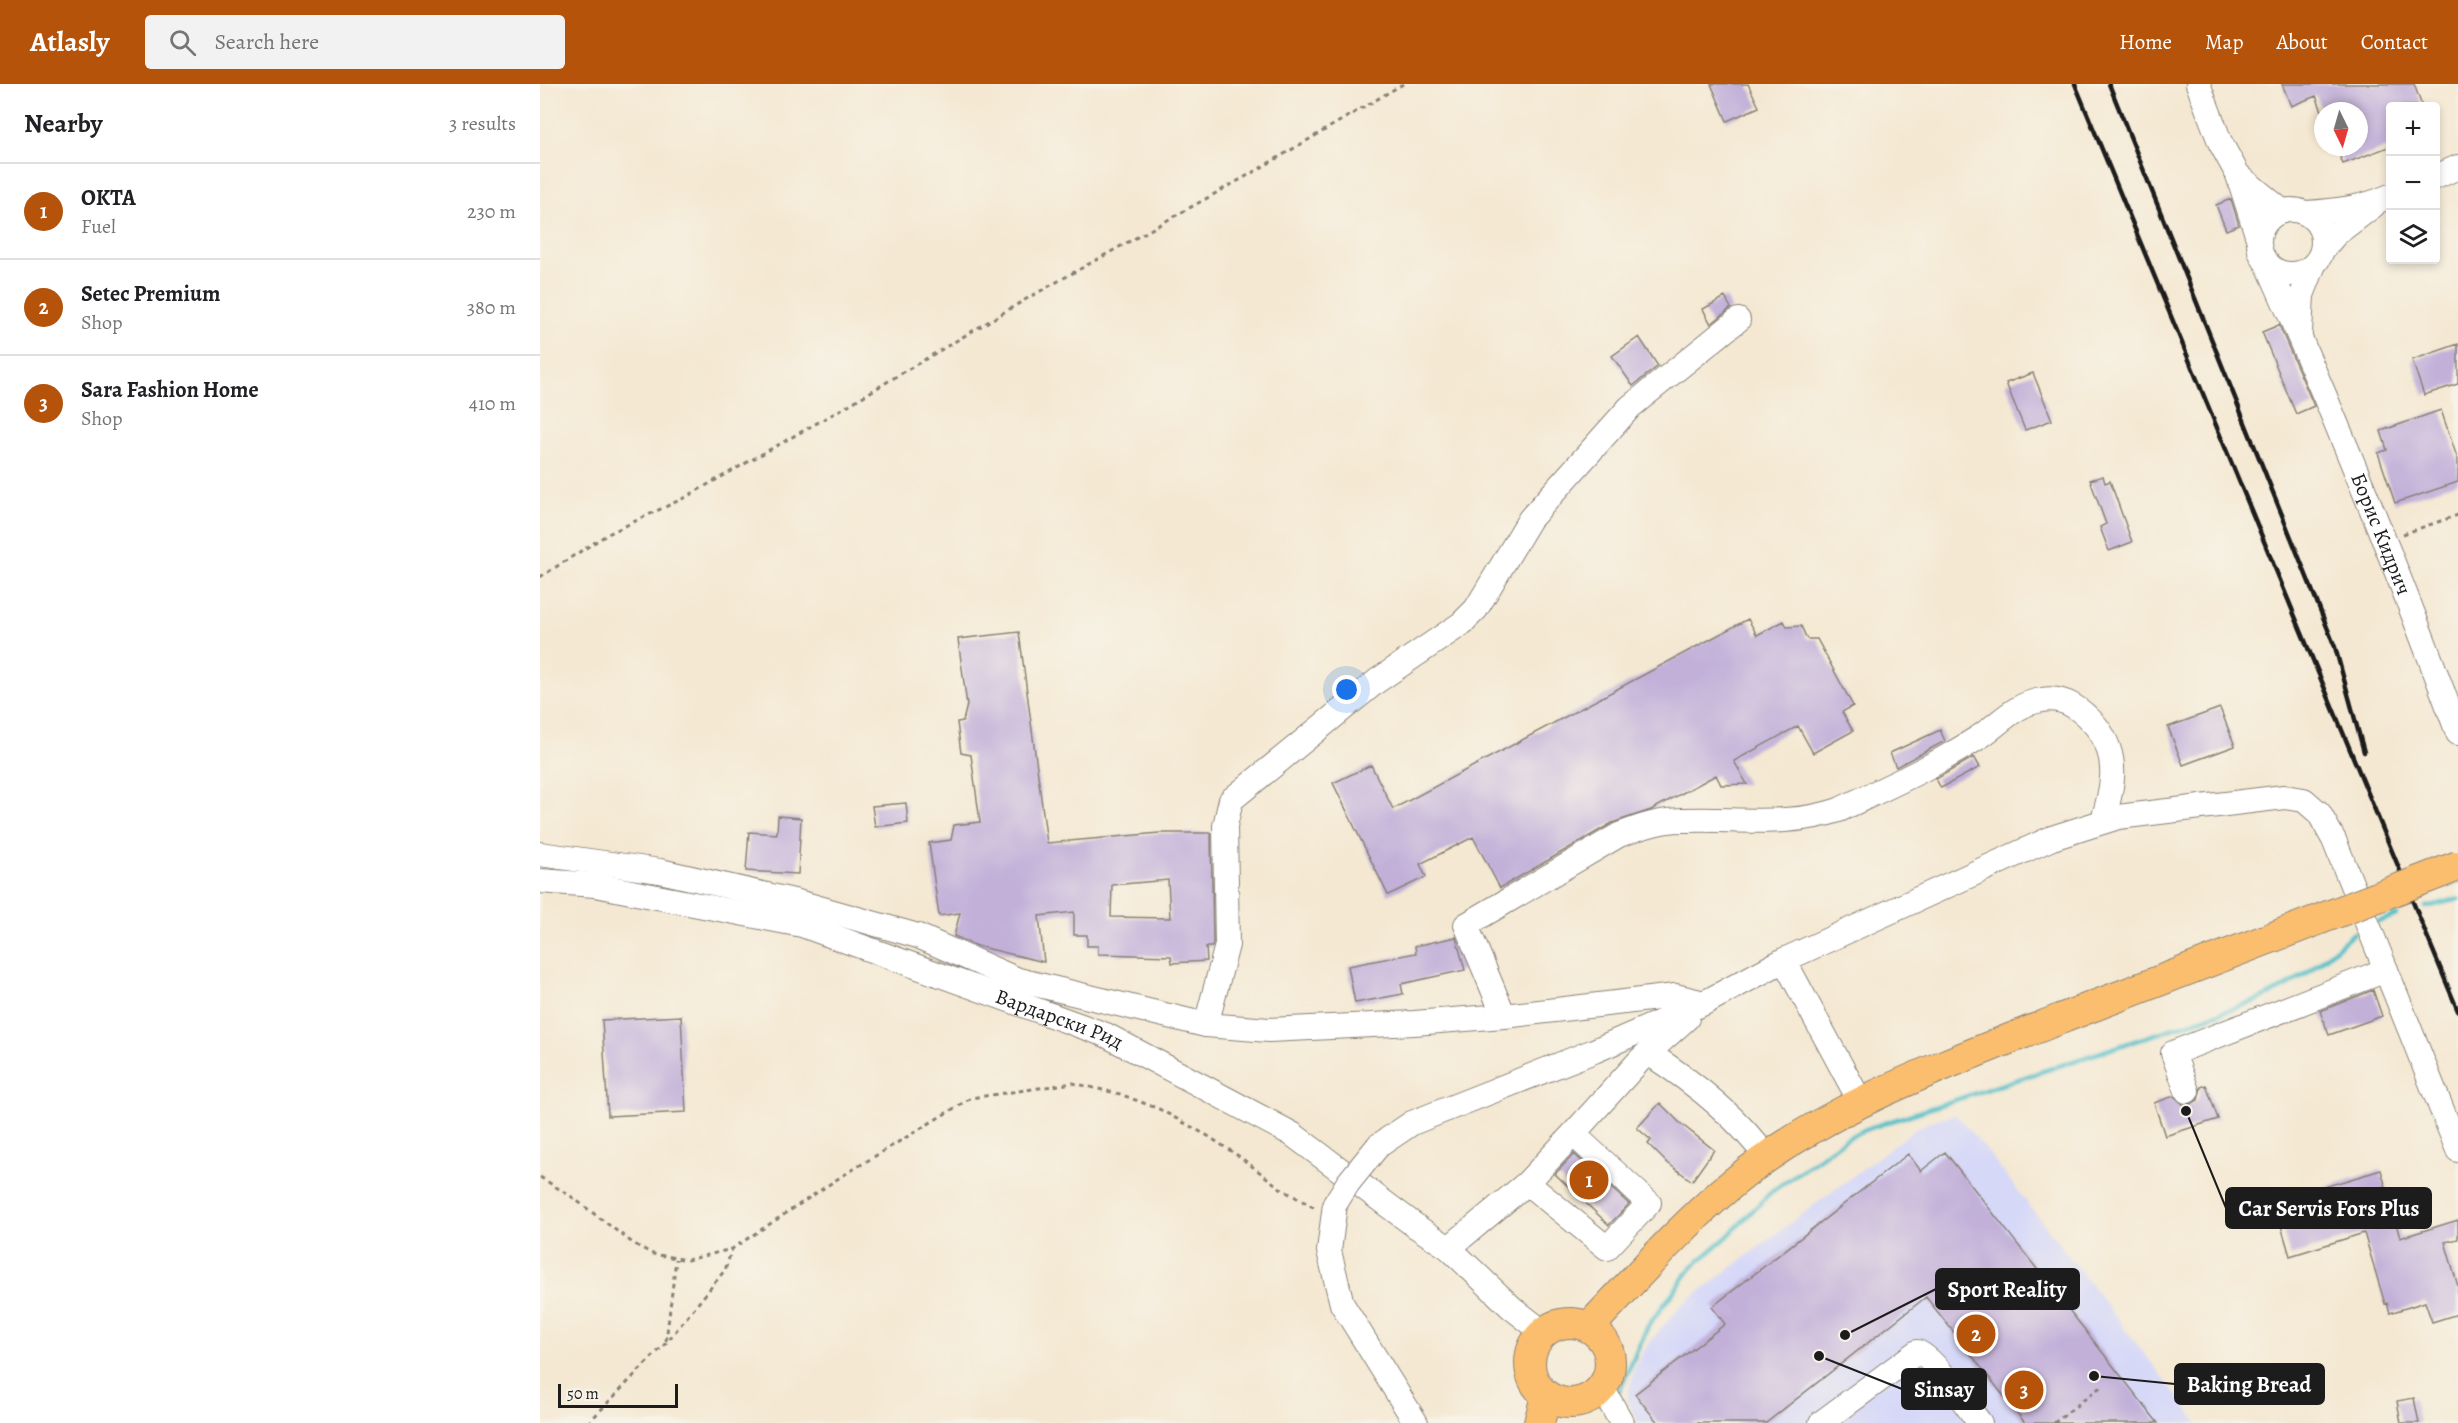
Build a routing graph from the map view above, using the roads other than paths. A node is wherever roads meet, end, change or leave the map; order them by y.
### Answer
1 (2198, 84) edge
2 (2458, 167) edge
3 (2440, 175) edge
4 (2238, 176) junction
5 (2384, 200) edge
6 (2294, 212) junction
7 (2263, 252) junction
8 (2318, 258) junction
9 (1738, 320) dead end
10 (2300, 337) junction
11 (2458, 733) edge
12 (2103, 820) junction
13 (540, 854) edge
14 (2458, 866) edge
15 (540, 881) edge
16 (1784, 960) junction
17 (2386, 970) junction
18 (1704, 1003) junction
19 (1504, 1016) junction
20 (1206, 1025) junction
21 (1648, 1053) junction
22 (2187, 1091) dead end
23 (1861, 1102) junction
24 (1573, 1134) junction
25 (2458, 1150) edge
26 (1767, 1158) junction
27 (1527, 1183) junction
28 (1449, 1248) junction
29 (1595, 1333) junction
30 (1540, 1336) junction
31 (1569, 1404) edge
32 (1621, 1422) edge
33 (1416, 1423) edge
34 (1821, 1423) edge
35 (1980, 1423) edge

1 - 4 street
2 - 3 street
4 - 6 street
4 - 7 street, Борис Кидрич
5 - 6 street
5 - 8 street
6 - 7 street
6 - 8 street
7 - 8 street
7 - 10 street, Борис Кидрич
8 - 10 street
9 - 20 street
10 - 11 street, Борис Кидрич
12 - 16 street
12 - 17 street
12 - 19 street
13 - 20 street
14 - 23 main road, bridge
15 - 28 street, Вардарски Рид
16 - 18 street
16 - 23 street
17 - 22 street
17 - 25 street
18 - 19 street
18 - 21 street
18 - 33 street, bridge
19 - 20 street
21 - 24 street
21 - 26 street
23 - 26 main road
24 - 27 street
24 - 27 street
26 - 29 main road
27 - 28 street
28 - 30 street, Вардарски Рид
29 - 30 main road
29 - 31 main road
30 - 31 main road
31 - 32 street
34 - 35 street

